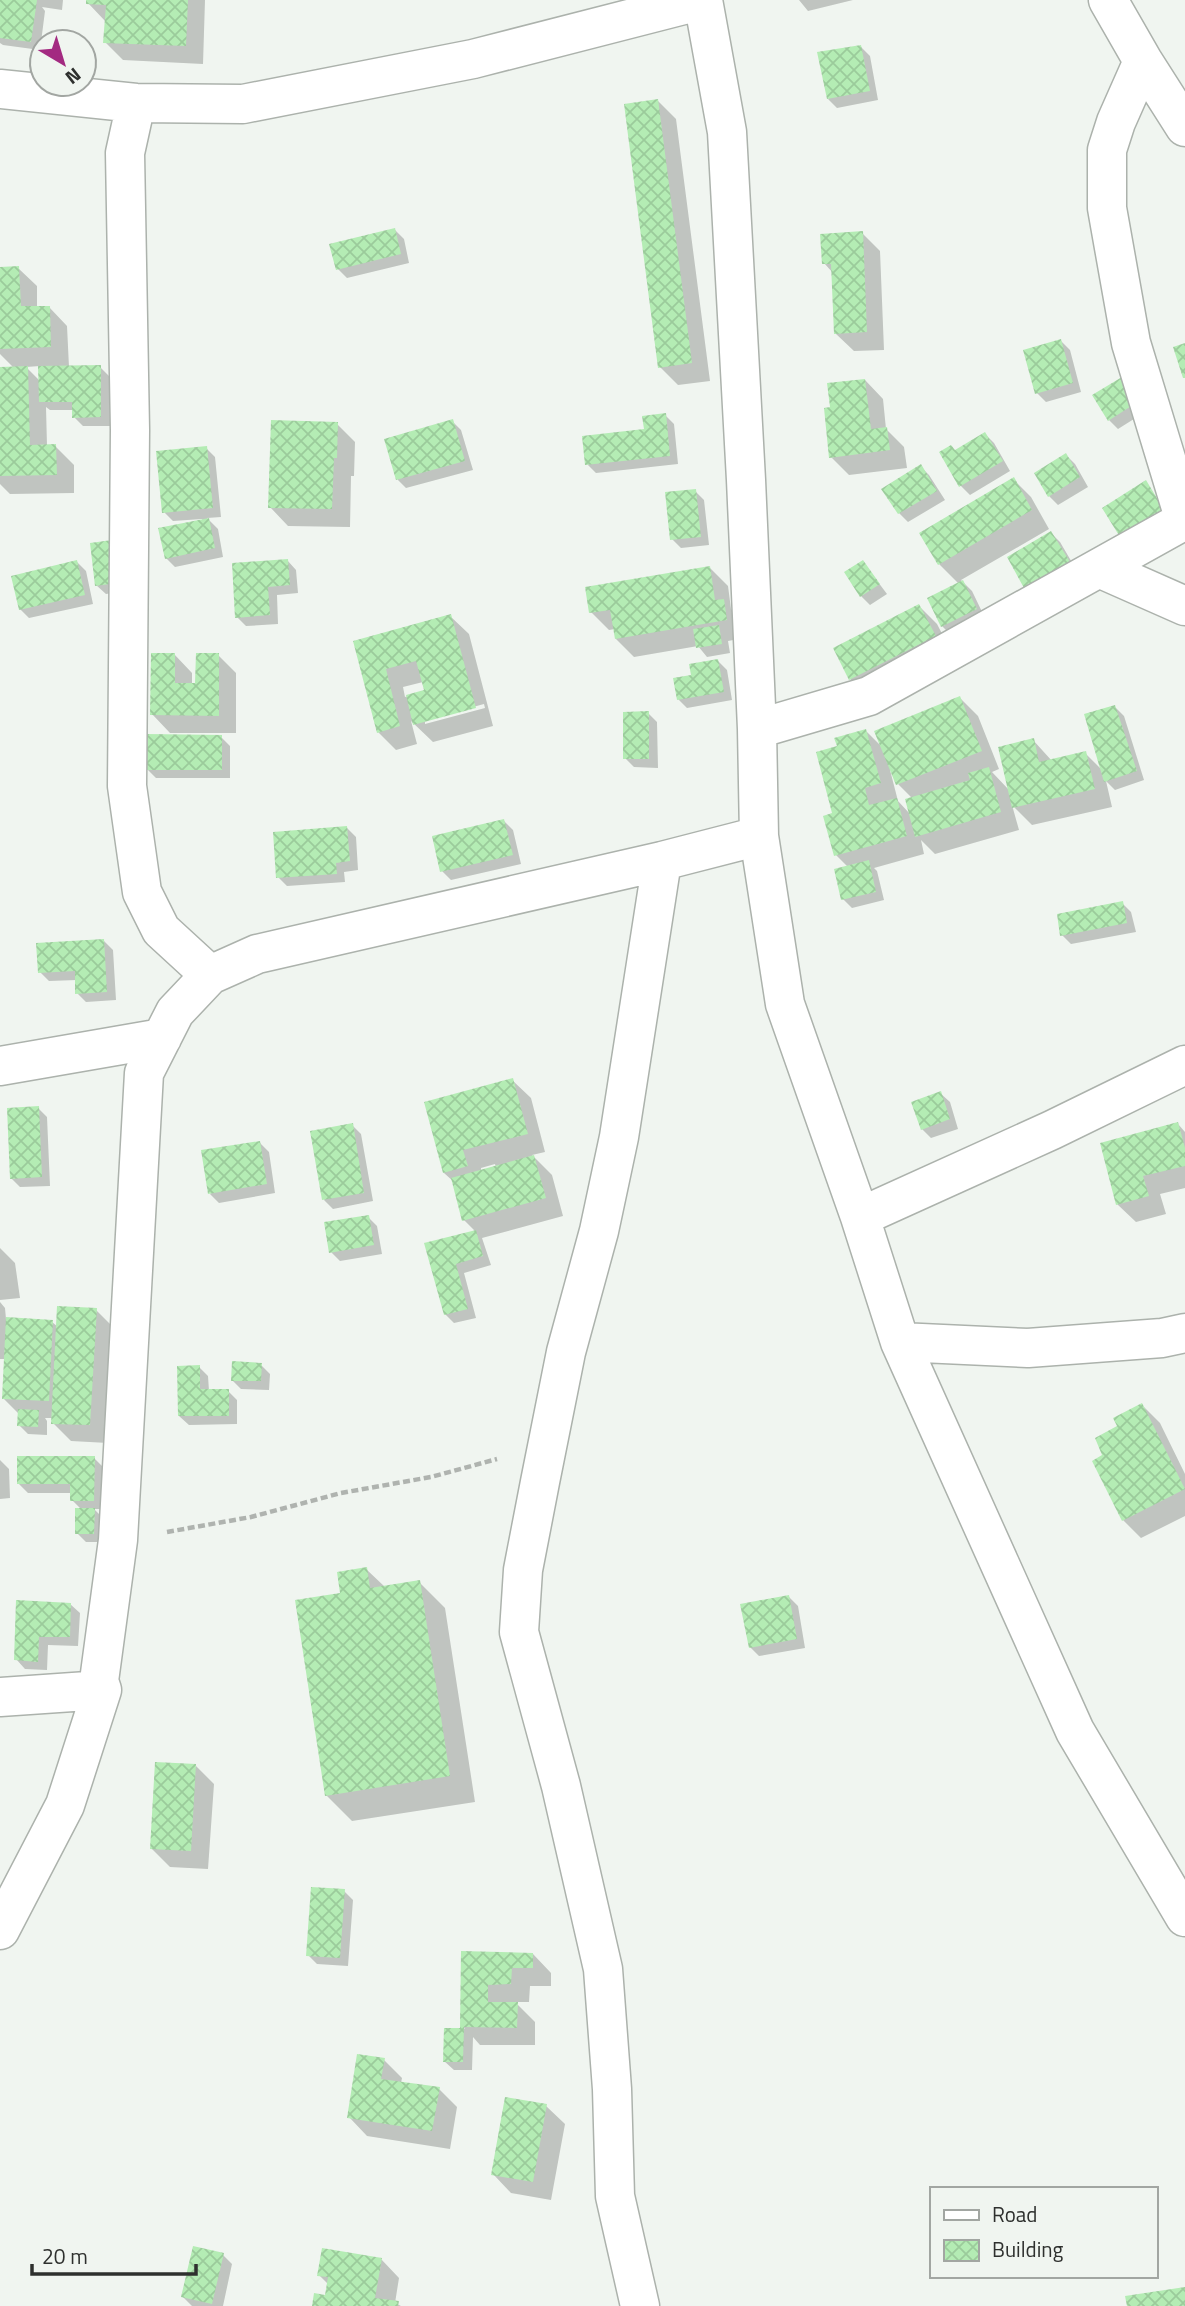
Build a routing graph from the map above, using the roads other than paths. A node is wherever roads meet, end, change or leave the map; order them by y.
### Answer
1 (703, 0) edge
2 (1108, 0) edge
3 (1143, 61) junction
4 (0, 89) edge
5 (136, 103) junction
6 (1185, 127) edge
7 (1185, 521) edge
8 (1099, 568) junction
9 (1185, 606) edge
10 (757, 729) junction
11 (759, 836) junction
12 (662, 861) junction
13 (210, 975) junction
14 (162, 1038) junction
15 (1185, 1065) edge
16 (0, 1066) edge
17 (860, 1217) junction
18 (1185, 1333) edge
19 (900, 1342) junction
20 (102, 1690) junction
21 (0, 1697) edge
22 (1185, 1917) edge
23 (0, 1930) edge
24 (640, 2306) edge

1 - 5 street
1 - 10 street
2 - 3 street
3 - 6 street
3 - 7 street
4 - 5 street
5 - 13 street
7 - 8 street
8 - 9 street
8 - 10 street
10 - 11 street
11 - 12 street
11 - 17 street
12 - 13 street
12 - 24 street
13 - 14 street
14 - 16 street
14 - 20 street
15 - 17 street
17 - 19 street
18 - 19 street
19 - 22 street
20 - 21 street
20 - 23 street

